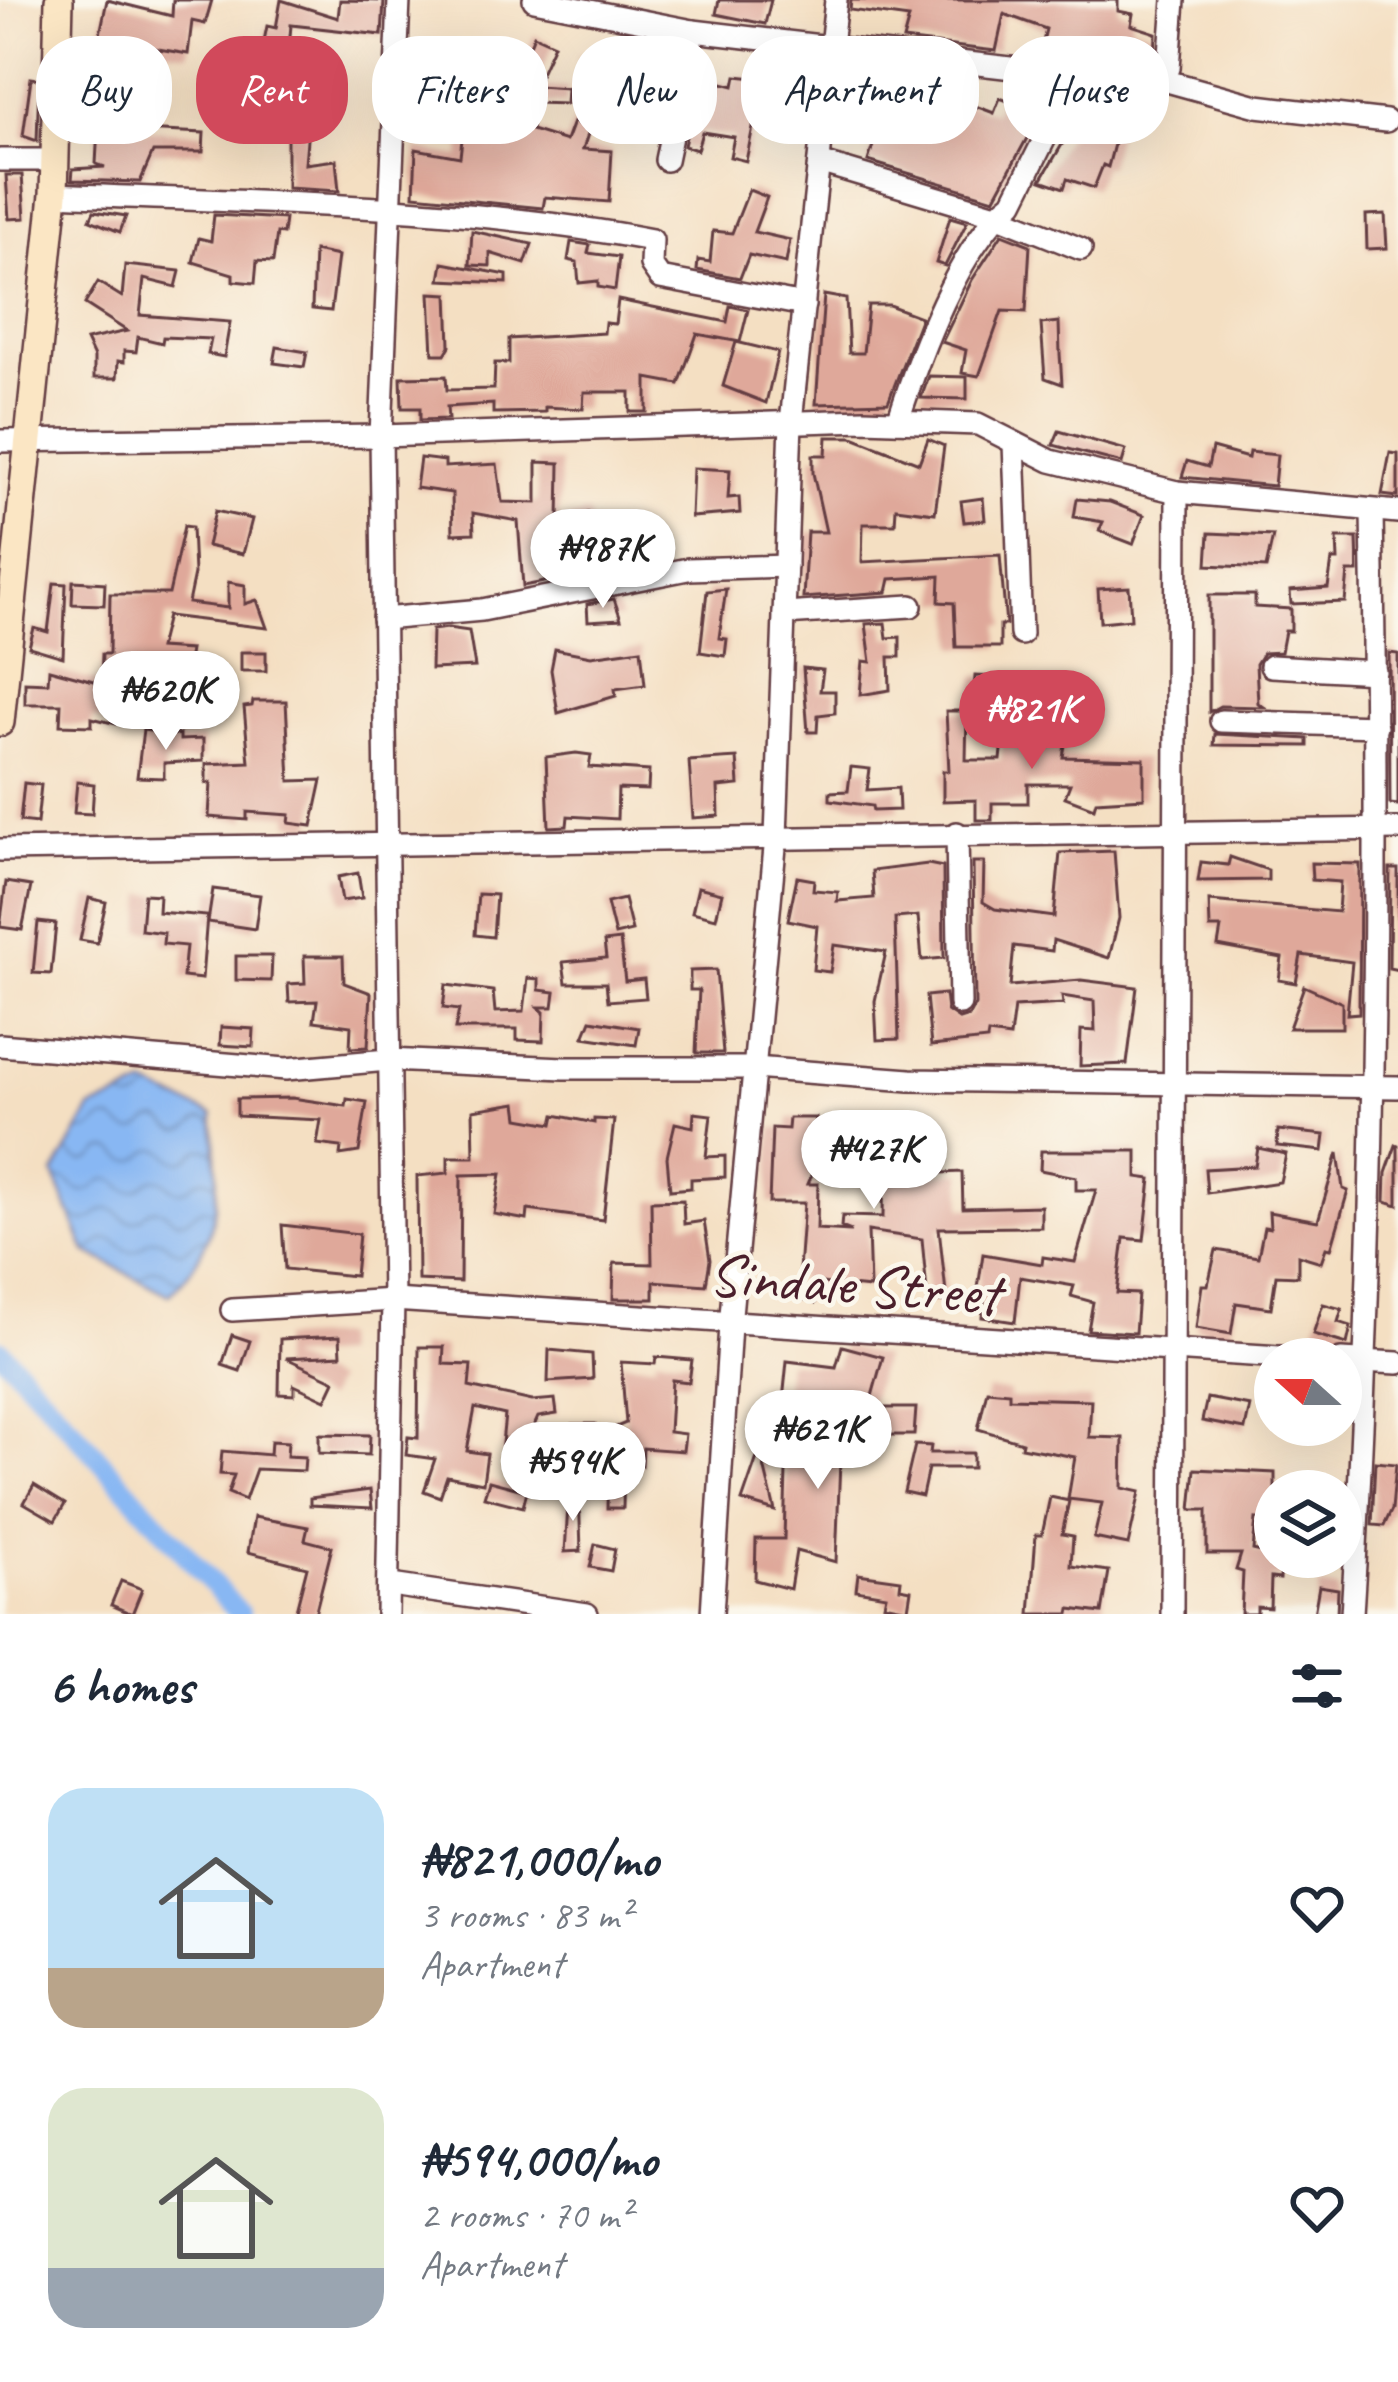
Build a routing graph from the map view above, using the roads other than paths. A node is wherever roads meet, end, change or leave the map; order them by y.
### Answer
1 (59, 0) edge
2 (399, 0) edge
3 (534, 0) edge
4 (836, 0) edge
5 (1174, 0) edge
6 (693, 31) junction
7 (832, 36) edge
8 (741, 37) edge
9 (1169, 68) edge
10 (1169, 82) edge
11 (1386, 121) dead end
12 (821, 144) edge
13 (1042, 144) edge
14 (0, 160) edge
15 (52, 160) junction
16 (666, 160) dead end
17 (819, 162) junction
18 (54, 194) junction
19 (390, 209) junction
20 (996, 215) junction
21 (1081, 249) dead end
22 (804, 304) junction
23 (898, 421) junction
24 (791, 422) junction
25 (381, 436) junction
26 (0, 441) edge
27 (33, 442) junction
28 (1014, 442) junction
29 (1177, 492) junction
30 (1372, 512) junction
31 (1398, 512) edge
32 (786, 566) junction
33 (911, 606) dead end
34 (784, 614) junction
35 (383, 619) junction
36 (1021, 634) dead end
37 (1398, 662) edge
38 (1271, 666) dead end
39 (1375, 667) junction
40 (1221, 721) dead end
41 (0, 722) edge
42 (1376, 726) junction
43 (1175, 828) junction
44 (1388, 829) edge
45 (957, 833) junction
46 (776, 837) junction
47 (386, 844) junction
48 (0, 850) edge
49 (960, 1004) dead end
50 (0, 1045) edge
51 (388, 1060) junction
52 (754, 1068) junction
53 (1174, 1080) junction
54 (1372, 1087) junction
55 (1398, 1087) edge
56 (393, 1300) junction
57 (232, 1310) dead end
58 (730, 1325) junction
59 (1173, 1353) junction
60 (1254, 1357) edge
61 (1362, 1362) edge
62 (1368, 1362) junction
63 (1398, 1363) edge
64 (391, 1585) junction
65 (387, 1614) edge
66 (586, 1614) edge
67 (712, 1614) edge
68 (1172, 1614) edge
69 (1352, 1614) edge

1 - 15 street
2 - 19 street
3 - 6 street
4 - 7 street
5 - 9 street
6 - 8 street
6 - 16 street
10 - 11 street
12 - 17 street
13 - 20 street
14 - 15 street
15 - 18 street
17 - 20 street
17 - 22 street
18 - 19 street
18 - 27 street
19 - 22 street
19 - 25 street
20 - 21 street
20 - 23 street
22 - 24 street
23 - 24 street
23 - 28 street
24 - 25 street
24 - 32 street
25 - 27 street
25 - 35 street
26 - 27 street
27 - 41 street
28 - 29 street
28 - 36 street
29 - 30 street
29 - 43 street
30 - 31 street
30 - 39 street
32 - 34 street
32 - 35 street
33 - 34 street
34 - 46 street
35 - 47 street
37 - 39 street
38 - 39 street
39 - 42 street
40 - 42 street
42 - 44 street
43 - 44 street
43 - 45 street
43 - 53 street
44 - 54 street
45 - 46 street
45 - 49 street
46 - 47 street
46 - 52 street
47 - 48 street
47 - 51 street
50 - 51 street
51 - 52 street
51 - 56 street
52 - 53 street
52 - 58 street
53 - 54 street
53 - 59 street
54 - 55 street
54 - 62 street
56 - 57 street, Sindale Street
56 - 58 street, Sindale Street
56 - 64 street
58 - 59 street, Sindale Street
58 - 67 street
59 - 60 street, Sindale Street
59 - 68 street
61 - 62 street
62 - 63 street
62 - 69 street
64 - 65 street
64 - 66 street

